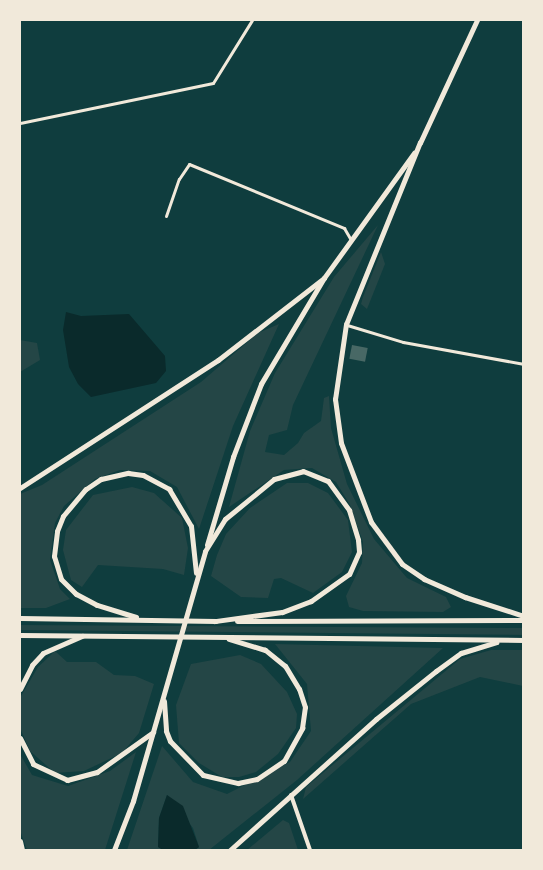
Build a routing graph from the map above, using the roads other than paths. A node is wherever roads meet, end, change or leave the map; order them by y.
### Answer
1 (252, 20) edge
2 (477, 20) edge
3 (20, 123) edge
4 (420, 142) junction
5 (166, 216) dead end
6 (351, 240) junction
7 (324, 278) junction
8 (346, 324) junction
9 (524, 364) edge
10 (20, 489) edge
11 (205, 551) junction
12 (196, 578) junction
13 (20, 618) edge
14 (524, 618) edge
15 (150, 620) junction
16 (215, 621) junction
17 (20, 635) edge
18 (85, 635) junction
19 (213, 636) junction
20 (503, 640) junction
21 (524, 640) edge
22 (20, 689) edge
23 (164, 696) junction
24 (154, 730) junction
25 (20, 738) edge
26 (291, 795) junction
27 (20, 841) edge
28 (21, 850) edge
29 (114, 850) edge
30 (231, 850) edge
31 (310, 850) edge

1 - 3 street
2 - 4 main road
4 - 6 main road
4 - 8 highway
5 - 6 street
6 - 7 main road
7 - 10 highway
7 - 11 main road
8 - 9 street
8 - 14 highway
11 - 12 highway
11 - 16 highway
12 - 15 highway
12 - 23 highway
13 - 15 highway
14 - 16 highway
15 - 16 highway
17 - 18 highway
18 - 19 highway
18 - 22 highway
19 - 20 highway
19 - 23 highway
20 - 21 highway
20 - 26 highway
23 - 24 highway
24 - 25 highway
24 - 29 highway
26 - 30 highway
26 - 31 street
27 - 28 highway

